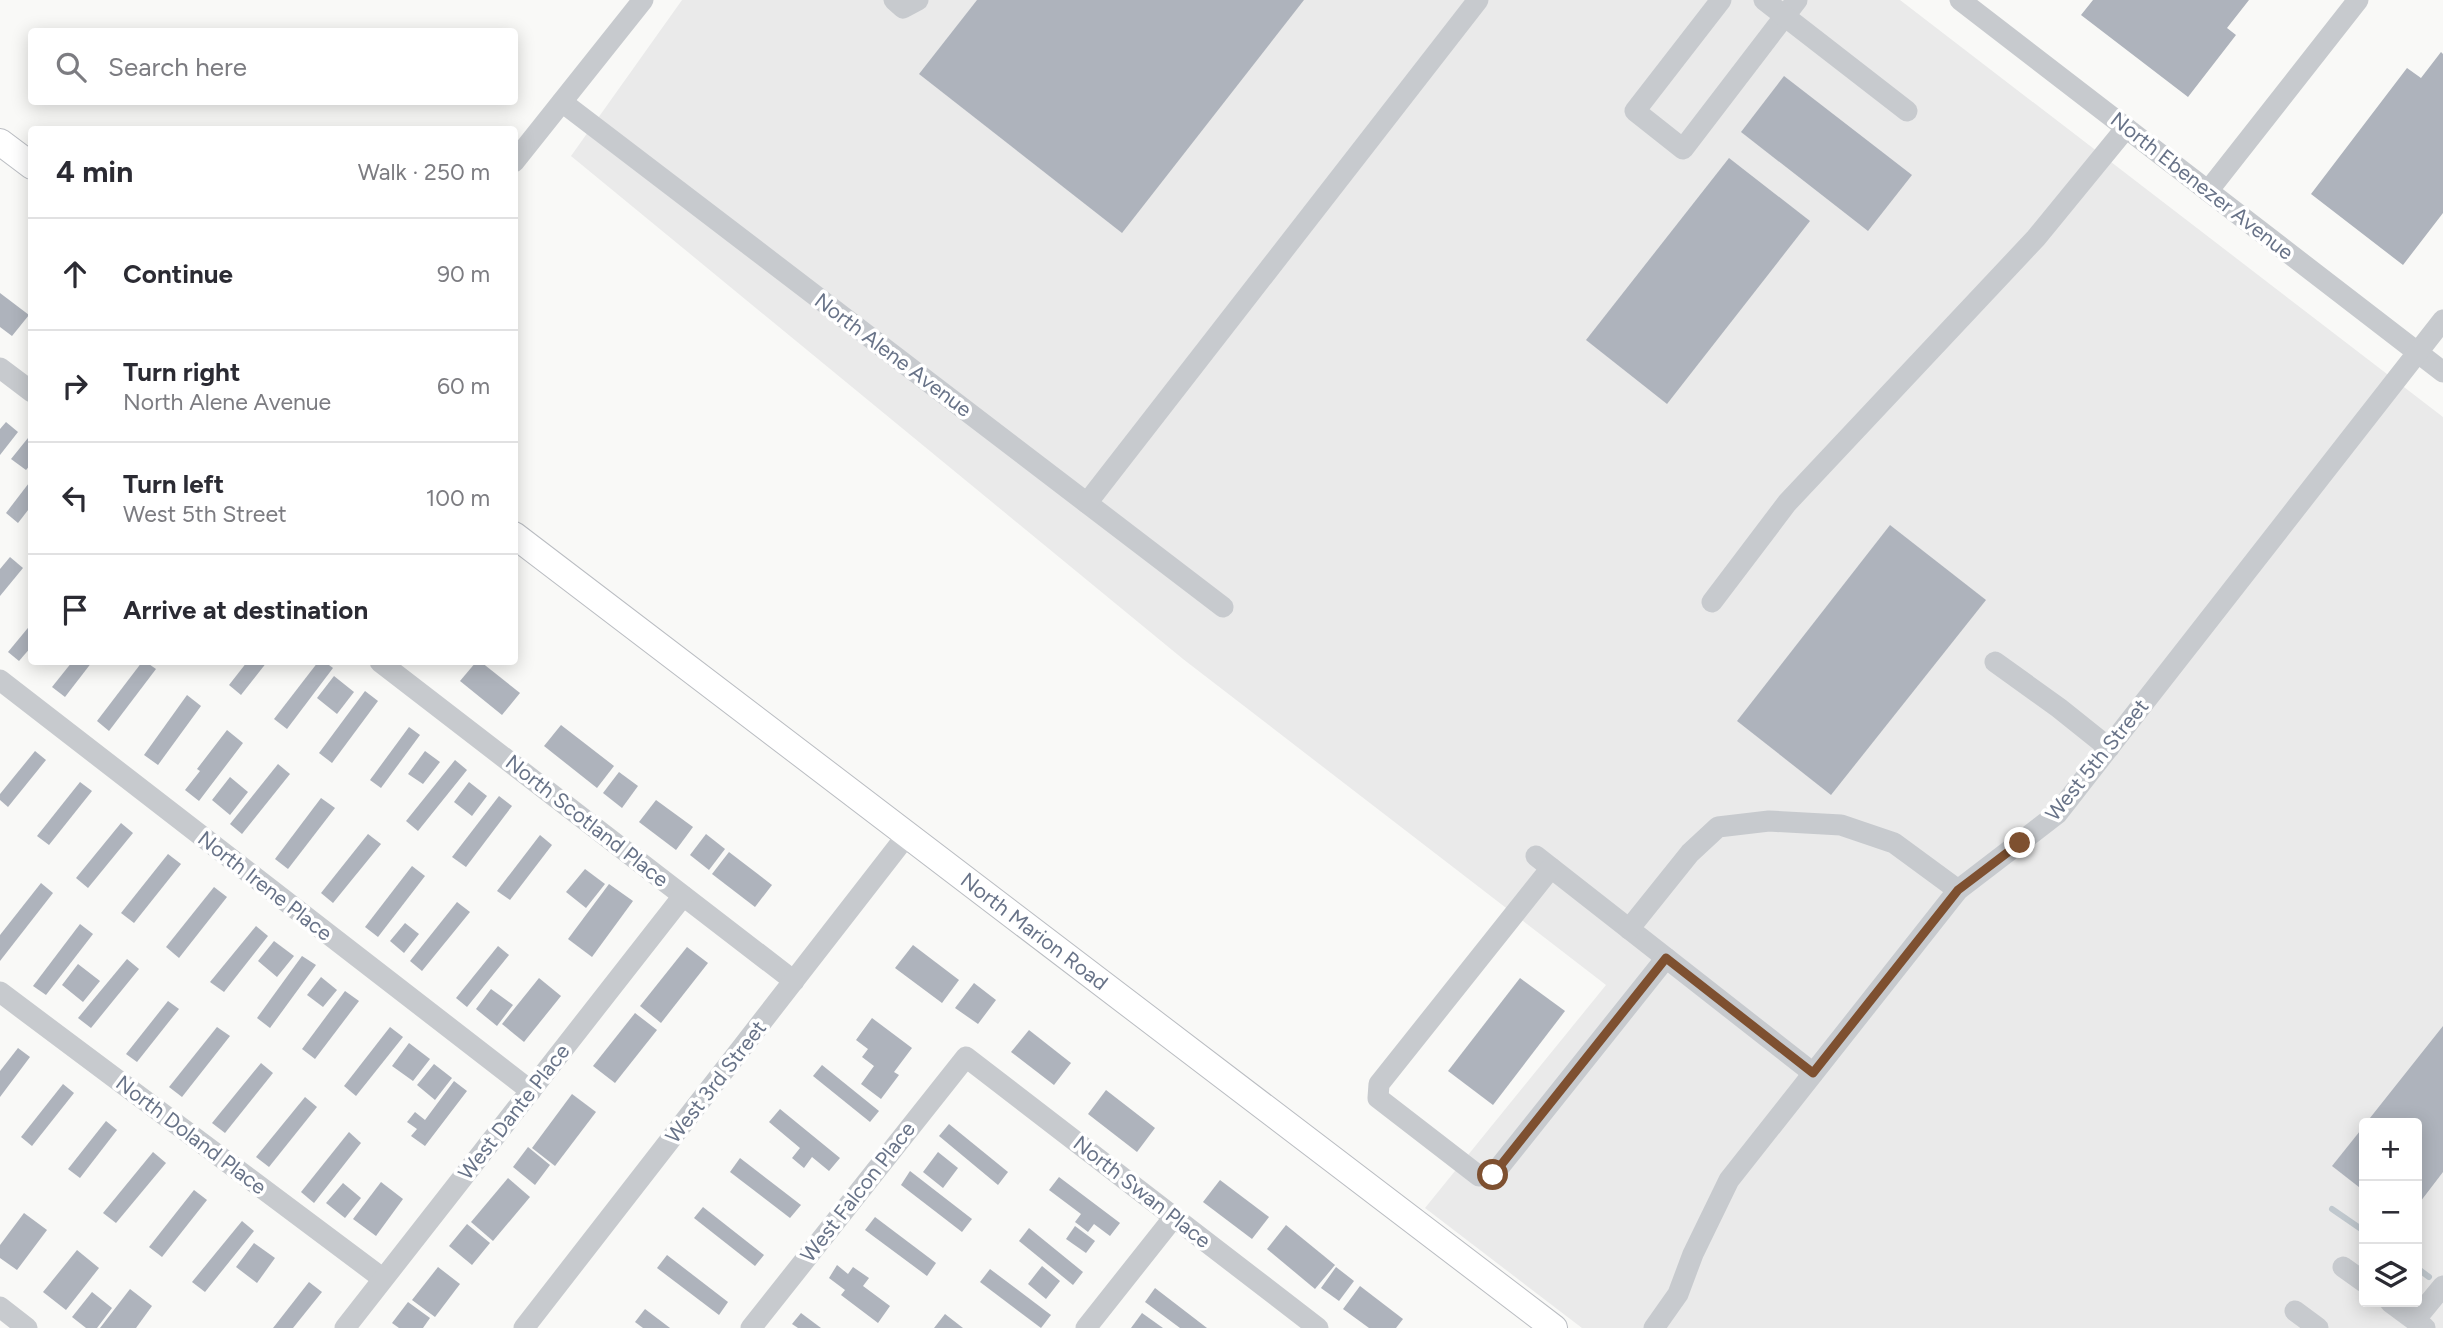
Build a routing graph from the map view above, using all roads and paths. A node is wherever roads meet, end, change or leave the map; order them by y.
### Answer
1 (643, 0) edge
2 (894, 0) edge
3 (918, 0) edge
4 (1478, 0) edge
5 (1721, 0) edge
6 (1765, 0) edge
7 (1961, 0) edge
8 (2358, 0) edge
9 (1791, 8) edge
10 (562, 102) junction
11 (1907, 111) dead end
12 (2126, 128) junction
13 (0, 142) edge
14 (518, 157) edge
15 (28, 163) edge
16 (2208, 191) junction
17 (2443, 320) edge
18 (2418, 352) junction
19 (0, 368) edge
20 (2443, 372) edge
21 (28, 389) edge
22 (1087, 503) junction
23 (518, 538) edge
24 (1712, 602) dead end
25 (1223, 607) dead end
26 (1995, 662) dead end
27 (384, 665) edge
28 (0, 680) edge
29 (2109, 748) junction
30 (907, 835) junction
31 (1958, 890) junction
32 (683, 896) junction
33 (1629, 929) junction
34 (1666, 958) junction
35 (794, 981) junction
36 (0, 992) edge
37 (966, 1057) joint
38 (1813, 1073) junction
39 (531, 1091) junction
40 (1174, 1217) junction
41 (2343, 1267) dead end
42 (383, 1278) junction
43 (2359, 1278) edge
44 (2443, 1286) edge
45 (0, 1307) edge
46 (2397, 1307) edge
47 (2295, 1311) dead end
48 (2421, 1324) edge
49 (27, 1328) edge
50 (345, 1328) edge
51 (524, 1328) edge
52 (751, 1328) edge
53 (1086, 1328) edge
54 (1318, 1328) edge
55 (1554, 1328) edge
56 (1654, 1328) edge
57 (2318, 1328) edge

1 - 10 street
2 - 3 street
4 - 22 street
5 - 9 street
6 - 9 street
7 - 12 street, North Ebenezer Avenue
8 - 16 street
9 - 11 street
10 - 14 street
10 - 22 street, North Alene Avenue
12 - 16 street, North Ebenezer Avenue
12 - 24 street
13 - 15 main road
16 - 18 street, North Ebenezer Avenue
17 - 18 street, West 5th Street
18 - 20 street, North Ebenezer Avenue
18 - 29 street, West 5th Street
19 - 21 street
22 - 25 street, North Alene Avenue
23 - 30 main road, North Marion Road
26 - 29 street
27 - 32 street, North Scotland Place
28 - 39 street, North Irene Place
29 - 31 street, West 5th Street
30 - 35 street, West 3rd Street
30 - 55 main road, North Marion Road
31 - 33 street
31 - 38 street, West 5th Street
32 - 35 street, North Scotland Place
32 - 39 street, West Dante Place
33 - 34 street
33 - 34 street
34 - 38 street
35 - 51 street, West 3rd Street
36 - 42 street, North Doland Place
37 - 40 street, North Swan Place
37 - 52 street, West Falcon Place
38 - 56 street, West 5th Street
39 - 42 street, West Dante Place
40 - 53 street
40 - 54 street, North Swan Place
41 - 43 street
42 - 50 street, West Dante Place
44 - 48 street
45 - 49 street
46 - 48 street
47 - 57 street

